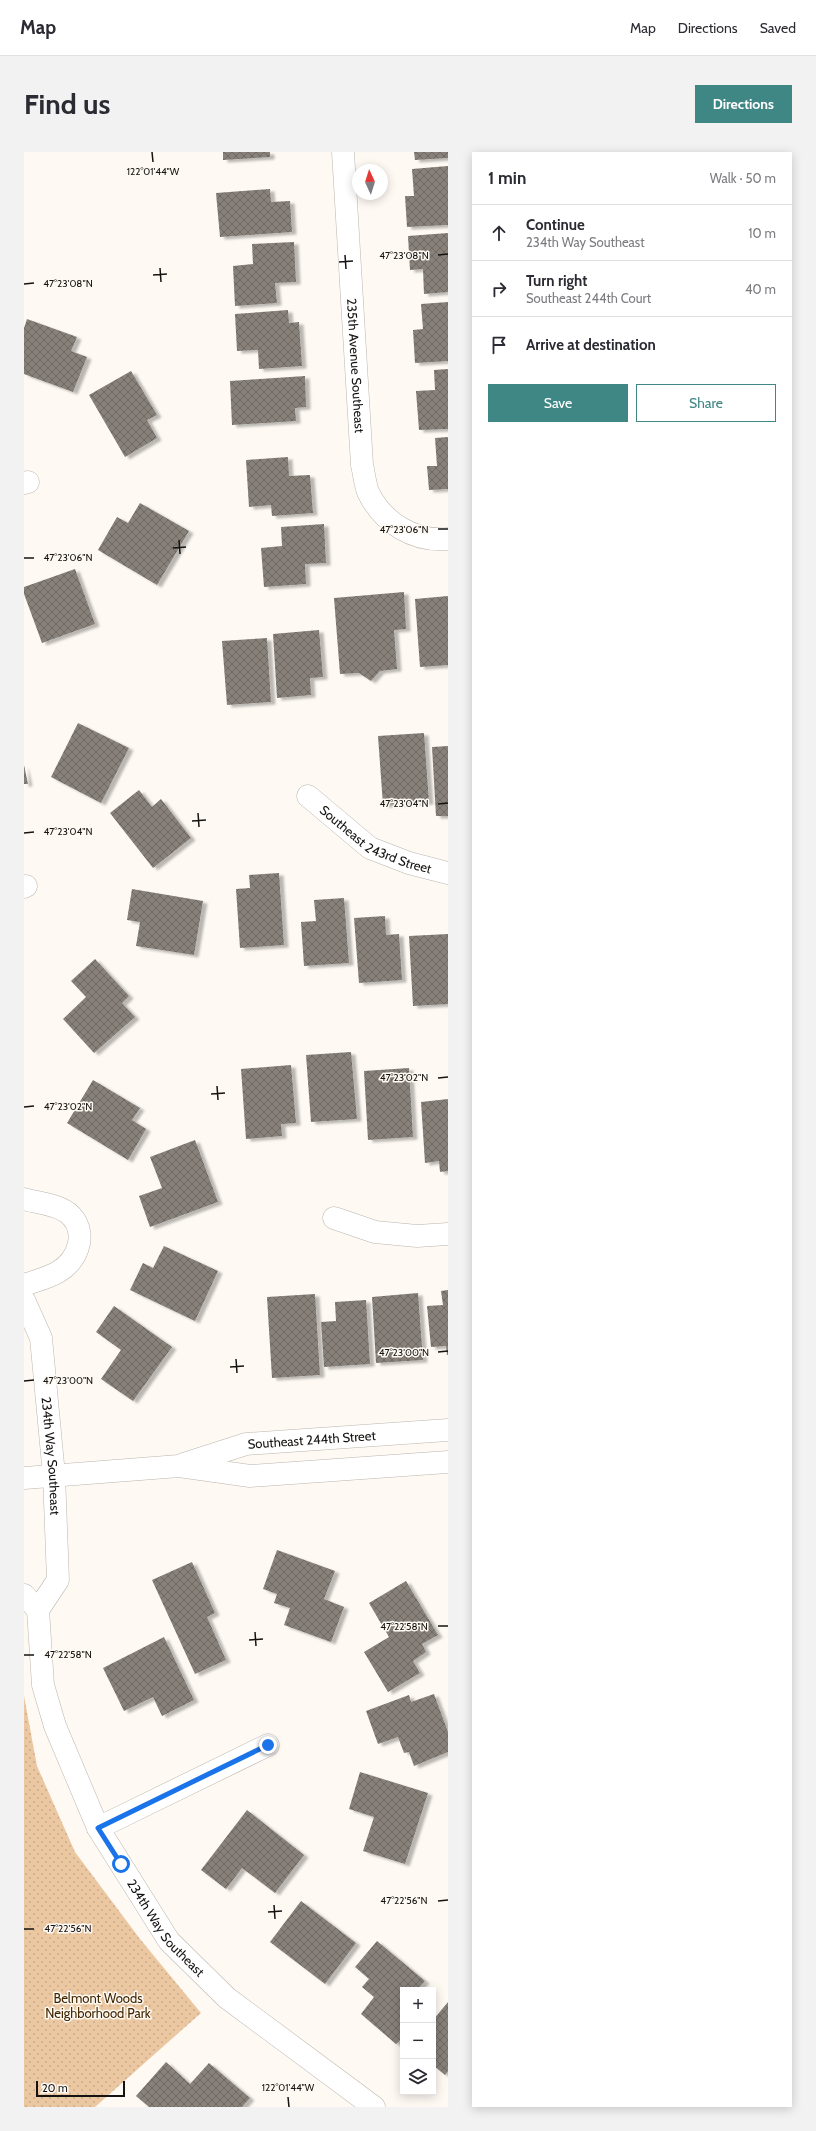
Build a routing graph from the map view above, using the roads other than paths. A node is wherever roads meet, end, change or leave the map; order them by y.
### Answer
1 (343, 152) edge
2 (442, 540) edge
3 (308, 796) dead end
4 (448, 873) edge
5 (24, 1199) edge
6 (334, 1218) dead end
7 (448, 1234) edge
8 (24, 1285) edge
9 (24, 1300) edge
10 (448, 1430) edge
11 (448, 1462) edge
12 (179, 1466) junction
13 (54, 1475) junction
14 (24, 1478) edge
15 (31, 1603) edge
16 (268, 1745) dead end
17 (98, 1828) junction
18 (374, 2107) edge

1 - 2 street, 235th Avenue Southeast
3 - 4 street, Southeast 243rd Street
5 - 8 street
6 - 7 street
9 - 13 street, 234th Way Southeast
10 - 12 street, Southeast 244th Street
11 - 12 street, Southeast 244th Street
12 - 13 street, Southeast 244th Street
13 - 14 street, Southeast 244th Street
13 - 15 street, 234th Way Southeast
15 - 17 street, 234th Way Southeast
16 - 17 street
17 - 18 street, 234th Way Southeast

